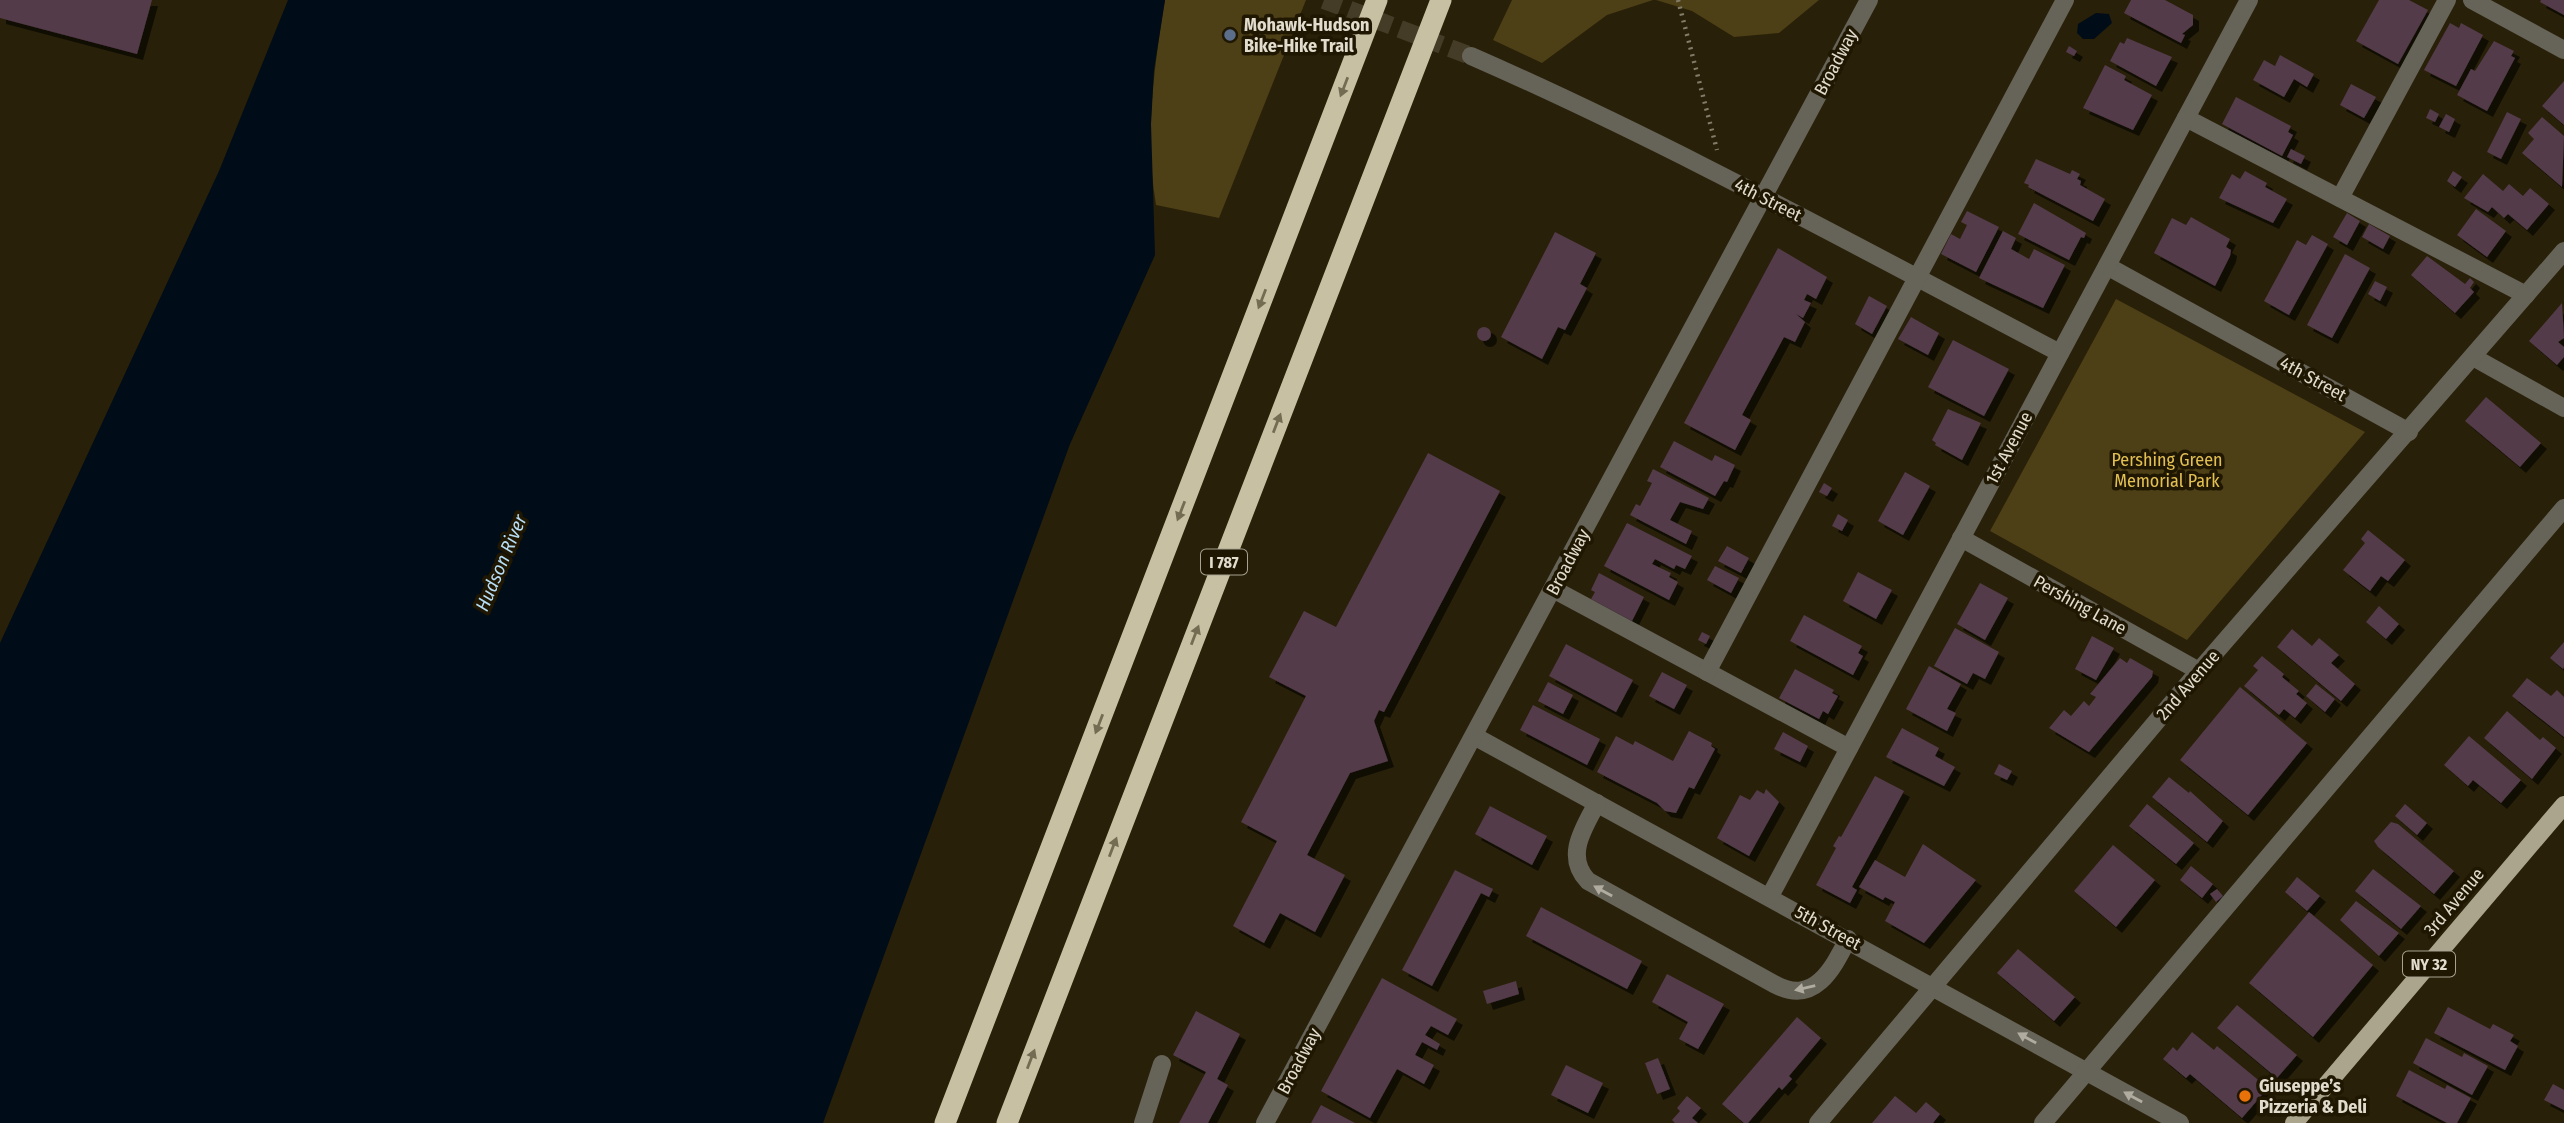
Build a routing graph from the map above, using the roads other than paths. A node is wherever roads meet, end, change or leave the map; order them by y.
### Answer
1 (1377, 0) edge
2 (1441, 0) edge
3 (1869, 0) edge
4 (2065, 0) edge
5 (2249, 0) edge
6 (2447, 0) edge
7 (2472, 0) edge
8 (2564, 50) edge
9 (1471, 56) tunnel mouth
10 (2186, 118) junction
11 (1764, 197) junction
12 (2340, 198) junction
13 (2564, 251) edge
14 (2107, 266) junction
15 (1917, 278) junction
16 (2526, 295) junction
17 (2060, 353) junction
18 (2473, 357) junction
19 (2564, 408) edge
20 (2409, 432) junction
21 (2564, 508) edge
22 (1961, 538) junction
23 (1553, 589) junction
24 (2199, 671) junction
25 (1707, 672) junction
26 (1474, 736) junction
27 (1849, 748) junction
28 (1597, 803) junction
29 (2564, 805) edge
30 (1770, 896) junction
31 (1849, 939) junction
32 (1934, 986) junction
33 (1162, 1064) dead end
34 (2086, 1071) junction
35 (945, 1123) edge
36 (1007, 1123) edge
37 (1143, 1123) edge
38 (1265, 1123) edge
39 (1818, 1123) edge
40 (2043, 1123) edge
41 (2180, 1123) edge
42 (2294, 1123) edge

1 -> 35 highway
36 -> 2 highway, I 787
3 - 11 street, Broadway
4 - 15 street
5 - 10 street, 1st Avenue
6 - 12 street
7 - 8 street
9 - 11 street, 4th Street
10 - 12 street
10 - 14 street, 1st Avenue
11 - 15 street, 4th Street
11 - 23 street, Broadway
12 - 16 street
13 - 16 street, 2nd Avenue
14 - 17 street, 1st Avenue
14 - 20 street, 4th Street
15 - 17 street, 4th Street
15 - 25 street
16 - 18 street, 2nd Avenue
17 - 22 street, 1st Avenue
18 - 19 street
18 - 20 street, 2nd Avenue
20 - 24 street, 2nd Avenue
21 - 34 street
22 - 24 street, Pershing Lane
22 - 27 street, 1st Avenue
23 - 25 street
23 - 26 street, Broadway
24 - 32 street, 2nd Avenue
25 - 27 street
26 - 28 street, 5th Street
26 - 38 street, Broadway
27 - 30 street, 1st Avenue
28 - 30 street, 5th Street
31 -> 28 street
29 - 42 main road, 3rd Avenue / NY 32
30 - 31 street, 5th Street
31 - 32 street, 5th Street
34 -> 32 street, 5th Street
32 - 39 street, 2nd Avenue
33 - 37 street
34 - 40 street
41 -> 34 street, 5th Street

